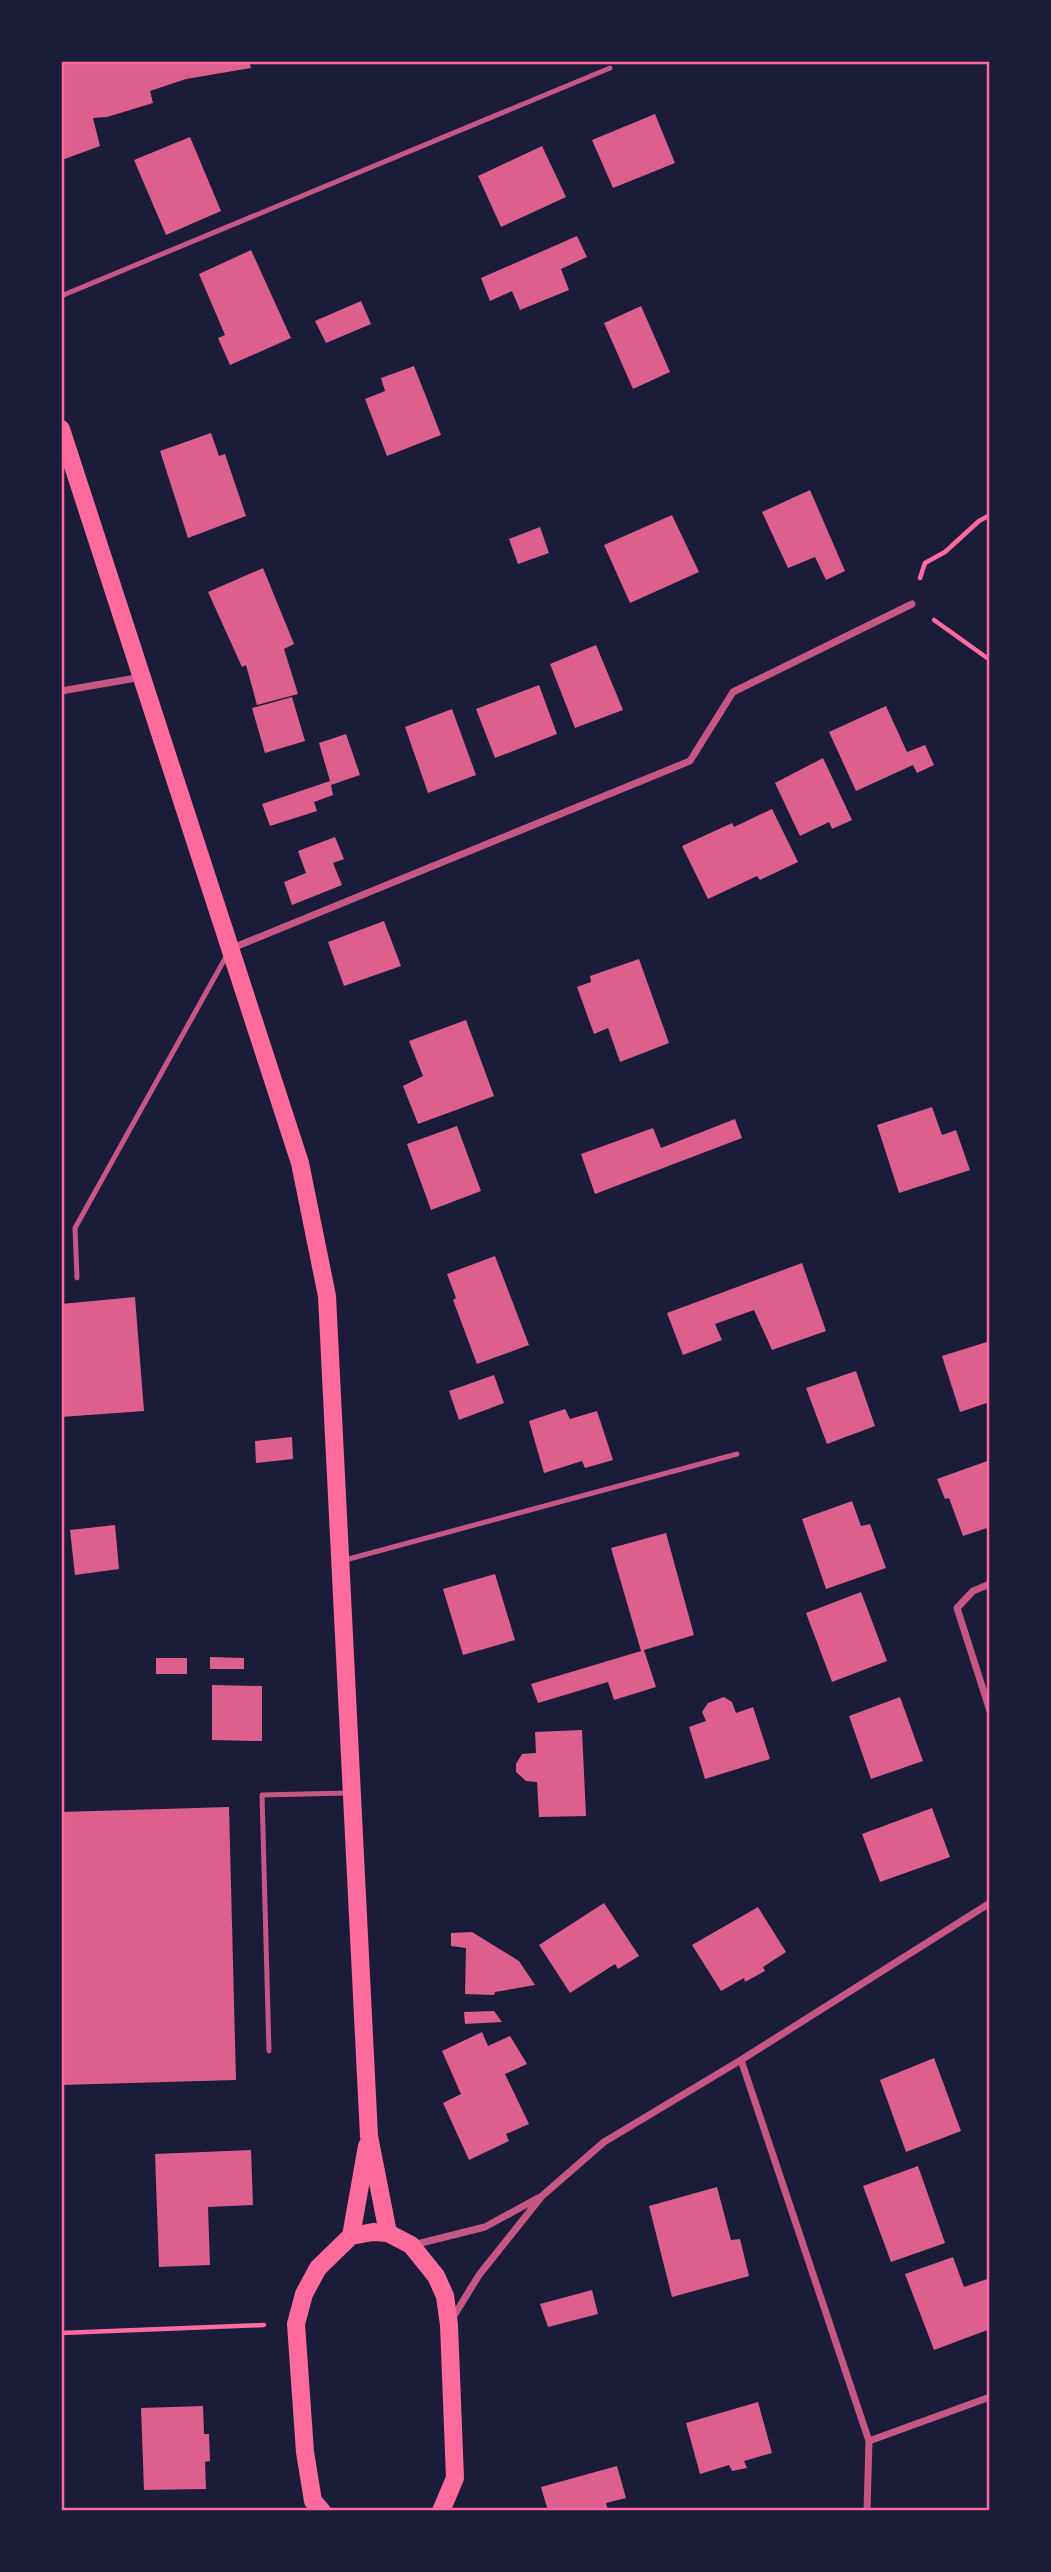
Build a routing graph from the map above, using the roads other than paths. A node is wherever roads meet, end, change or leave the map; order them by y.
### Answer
1 (610, 68) dead end
2 (61, 296) edge
3 (61, 429) edge
4 (912, 604) road end
5 (143, 677) junction
6 (61, 691) edge
7 (230, 950) junction
8 (77, 1278) dead end
9 (737, 1454) dead end
10 (339, 1562) junction
11 (990, 1584) edge
12 (990, 1711) edge
13 (351, 1793) junction
14 (990, 1903) edge
15 (268, 2051) dead end
16 (741, 2060) junction
17 (369, 2136) junction
18 (542, 2196) junction
19 (388, 2233) junction
20 (351, 2236) junction
21 (411, 2245) junction
22 (449, 2325) junction
23 (990, 2397) edge
24 (869, 2441) junction
25 (313, 2507) edge
26 (441, 2511) edge
27 (867, 2511) edge

1 - 2 lane
3 - 5 main road
4 - 7 street
5 - 6 street
5 - 7 main road
7 - 8 lane
7 - 10 main road
9 - 10 lane
10 - 13 main road
11 - 12 street
13 - 15 lane
13 - 17 main road
14 - 16 street
16 - 18 street
16 - 24 street
17 - 19 main road
17 - 20 main road
18 - 21 street
18 - 22 street
19 - 20 main road
19 - 21 main road
20 - 25 main road
21 - 22 main road
22 - 26 main road
23 - 24 street
24 - 27 street

